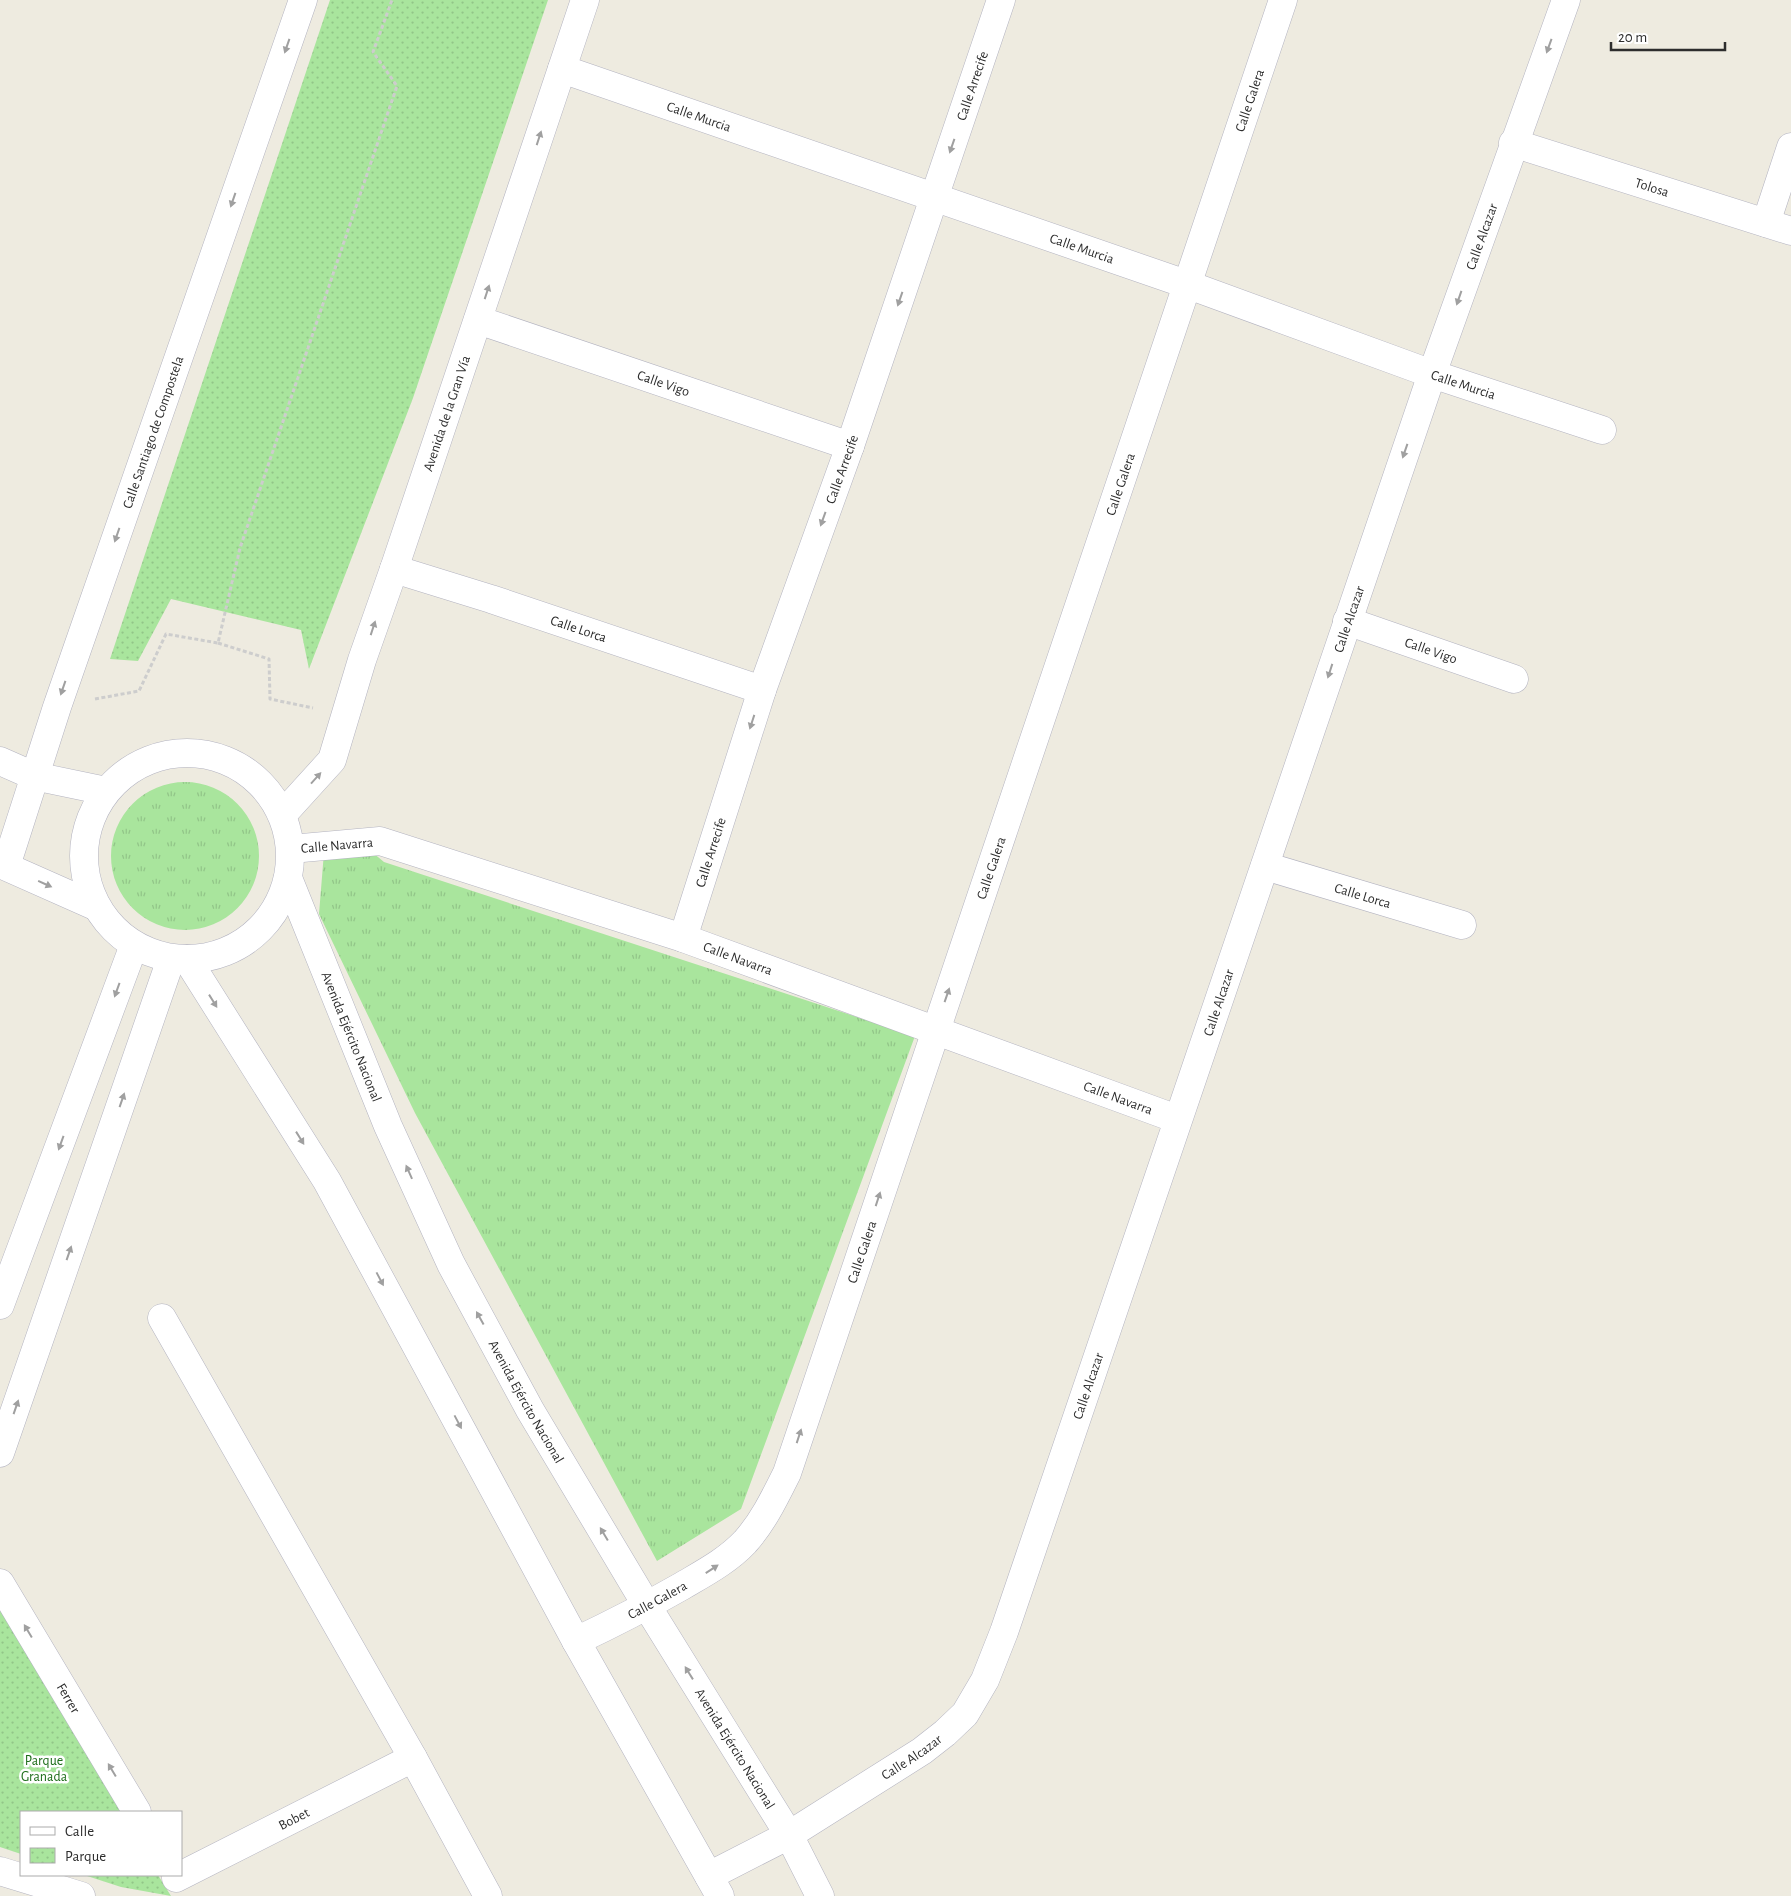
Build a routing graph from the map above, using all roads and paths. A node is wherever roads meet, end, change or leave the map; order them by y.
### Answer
1 (303, 0) edge
2 (392, 0) edge
3 (585, 0) edge
4 (1001, 0) edge
5 (1283, 0) edge
6 (1566, 0) edge
7 (562, 69) junction
8 (1514, 142) junction
9 (1791, 147) edge
10 (934, 198) junction
11 (1766, 223) junction
12 (1791, 231) edge
13 (1186, 284) junction
14 (478, 320) junction
15 (1432, 374) junction
16 (1602, 430) dead end
17 (850, 446) junction
18 (394, 569) junction
19 (1347, 620) junction
20 (218, 643) junction
21 (1514, 679) dead end
22 (762, 690) junction
23 (57, 706) junction
24 (346, 714) junction
25 (0, 761) edge
26 (34, 776) junction
27 (106, 791) junction
28 (283, 814) junction
29 (291, 848) junction
30 (3, 865) edge
31 (1265, 866) junction
32 (288, 878) junction
33 (97, 907) junction
34 (1462, 925) dead end
35 (683, 938) junction
36 (134, 945) junction
37 (179, 959) junction
38 (935, 1031) junction
39 (1177, 1119) junction
40 (0, 1305) edge
41 (162, 1318) dead end
42 (0, 1453) edge
43 (0, 1583) edge
44 (647, 1606) junction
45 (576, 1641) junction
46 (413, 1758) junction
47 (135, 1811) edge
48 (789, 1835) junction
49 (0, 1870) edge
50 (178, 1883) edge
51 (714, 1886) edge
52 (81, 1896) edge
53 (488, 1896) edge
54 (820, 1896) edge

1 -> 23 street, Calle Santiago de Compostela
2 - 20 path
3 - 7 street, Avenida de la Gran Vía
4 -> 10 street, Calle Arrecife
5 - 13 street, Calle Galera
6 -> 8 street, Calle Alcazar
7 - 10 street, Calle Murcia
14 -> 7 street, Avenida de la Gran Vía
8 - 11 street, Tolosa
8 -> 15 street, Calle Alcazar
9 - 11 street
10 - 13 street, Calle Murcia
10 -> 17 street, Calle Arrecife
11 - 12 street, Tolosa
13 - 15 street, Calle Murcia
38 -> 13 street, Calle Galera
14 - 17 street, Calle Vigo
14 - 18 street, Avenida de la Gran Vía
15 - 16 street, Calle Murcia
15 -> 19 street, Calle Alcazar
17 -> 22 street, Calle Arrecife
18 - 22 street, Calle Lorca
24 -> 18 street, Avenida de la Gran Vía
19 - 21 street, Calle Vigo
19 -> 31 street, Calle Alcazar
20 - 23 path
20 - 24 path
22 -> 35 street, Calle Arrecife
23 - 26 street, Calle Santiago de Compostela
28 -> 24 street, Avenida de la Gran Vía
25 - 26 street
26 - 27 street
26 - 30 street, Calle Santiago de Compostela
27 - 28 street
27 - 33 street
28 - 29 street
29 - 32 street
29 - 35 street, Calle Navarra
30 -> 33 street
31 - 34 street, Calle Lorca
31 - 39 street, Calle Alcazar
32 - 37 street
44 -> 32 street, Avenida Ejército Nacional
33 - 36 street
35 - 38 street, Calle Navarra
36 - 37 street
36 -> 40 street
42 -> 37 street
37 -> 45 street
38 - 39 street, Calle Navarra
44 -> 38 street, Calle Galera
39 - 48 street, Calle Alcazar
41 - 46 street
47 -> 43 street, Ferrer
44 - 45 street, Calle Galera
48 -> 44 street, Avenida Ejército Nacional
45 - 51 street
46 - 50 street, Bobet
46 - 53 street
48 - 51 street, Calle Alcazar
48 - 54 street, Avenida Ejército Nacional
49 - 52 street

